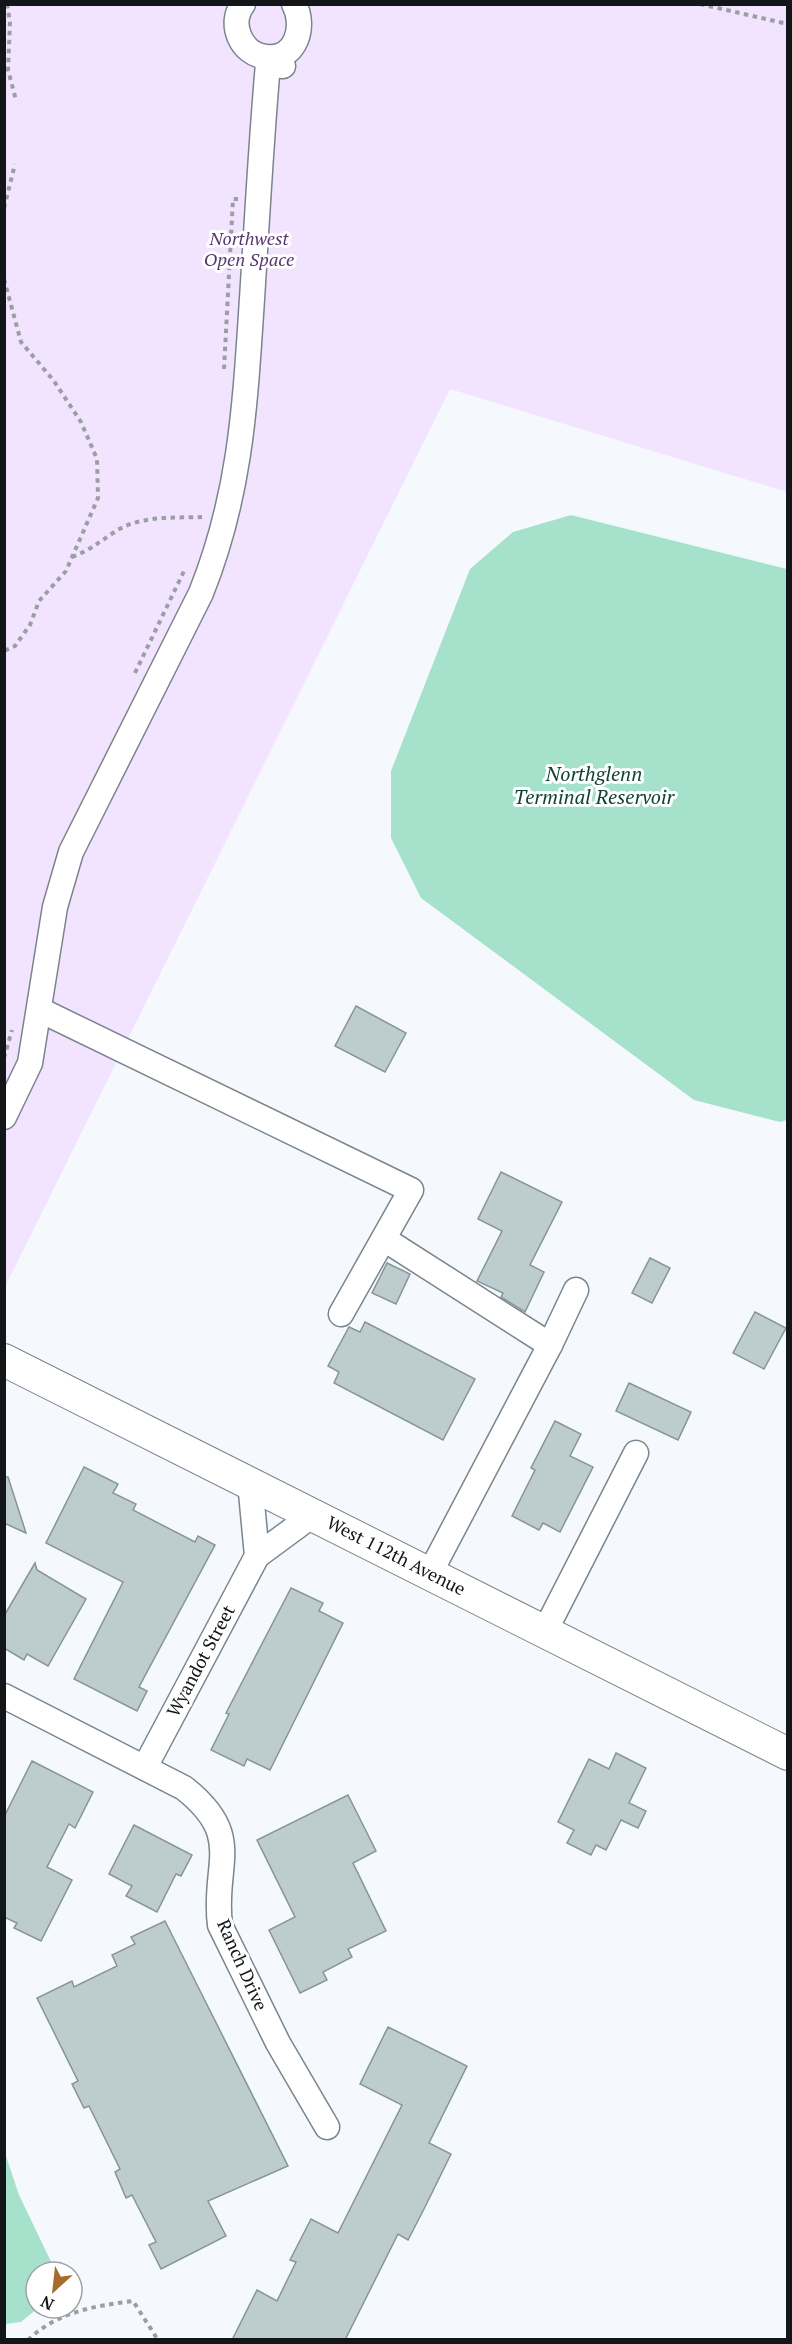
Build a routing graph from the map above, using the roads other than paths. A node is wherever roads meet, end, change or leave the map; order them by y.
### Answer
1 (243, 4) edge
2 (294, 4) edge
3 (273, 62) junction
4 (40, 1010) junction
5 (4, 1117) edge
6 (384, 1239) junction
7 (576, 1290) dead end
8 (341, 1314) dead end
9 (550, 1345) junction
10 (4, 1360) edge
11 (636, 1453) dead end
12 (250, 1482) junction
13 (314, 1514) junction
14 (257, 1556) junction
15 (430, 1573) junction
16 (545, 1632) junction
17 (4, 1696) edge
18 (788, 1754) edge
19 (145, 1767) junction
20 (327, 2127) dead end

1 - 3 street
2 - 3 street
3 - 4 street
4 - 5 street
4 - 6 street
6 - 8 street
6 - 9 street
7 - 9 street
9 - 15 street
10 - 12 main road, West 112th Avenue
11 - 16 street
12 - 13 main road, West 112th Avenue
12 - 14 street
13 - 14 street, Wyandot Street
13 - 15 main road, West 112th Avenue
14 - 19 street, Wyandot Street
15 - 16 main road, West 112th Avenue
16 - 18 main road, West 112th Avenue
17 - 19 street, Ranch Drive
19 - 20 street, Ranch Drive

